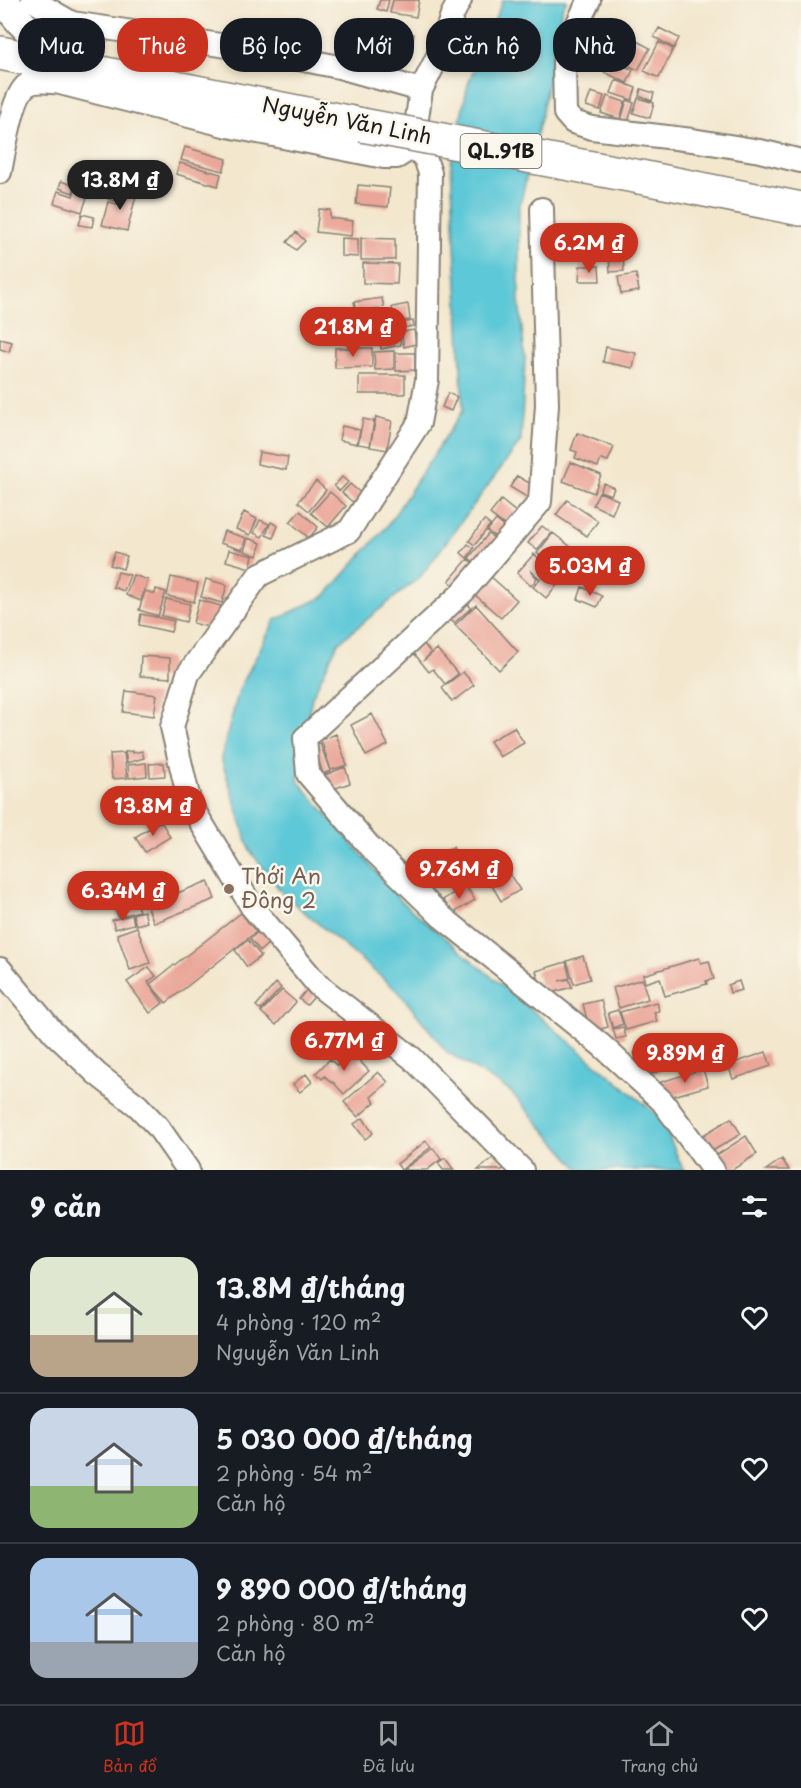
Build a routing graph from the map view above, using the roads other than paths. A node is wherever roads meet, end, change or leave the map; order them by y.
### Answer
1 (4, 0) edge
2 (32, 0) edge
3 (460, 0) edge
4 (589, 0) edge
5 (0, 53) edge
6 (112, 81) junction
7 (421, 90) junction
8 (413, 147) junction
9 (801, 161) edge
10 (0, 172) edge
11 (801, 209) edge
12 (542, 210) dead end
13 (0, 969) edge
14 (519, 1169) edge
15 (188, 1170) edge
16 (713, 1170) edge

1 - 6 main road
2 - 7 street
3 - 7 street
4 - 9 street
5 - 6 highway, Nguyễn Văn Linh / QL.91B
6 - 8 street
6 - 10 street
6 - 11 highway, Nguyễn Văn Linh / QL.91B, bridge
7 - 8 street
8 - 14 street
12 - 16 street
13 - 15 street

